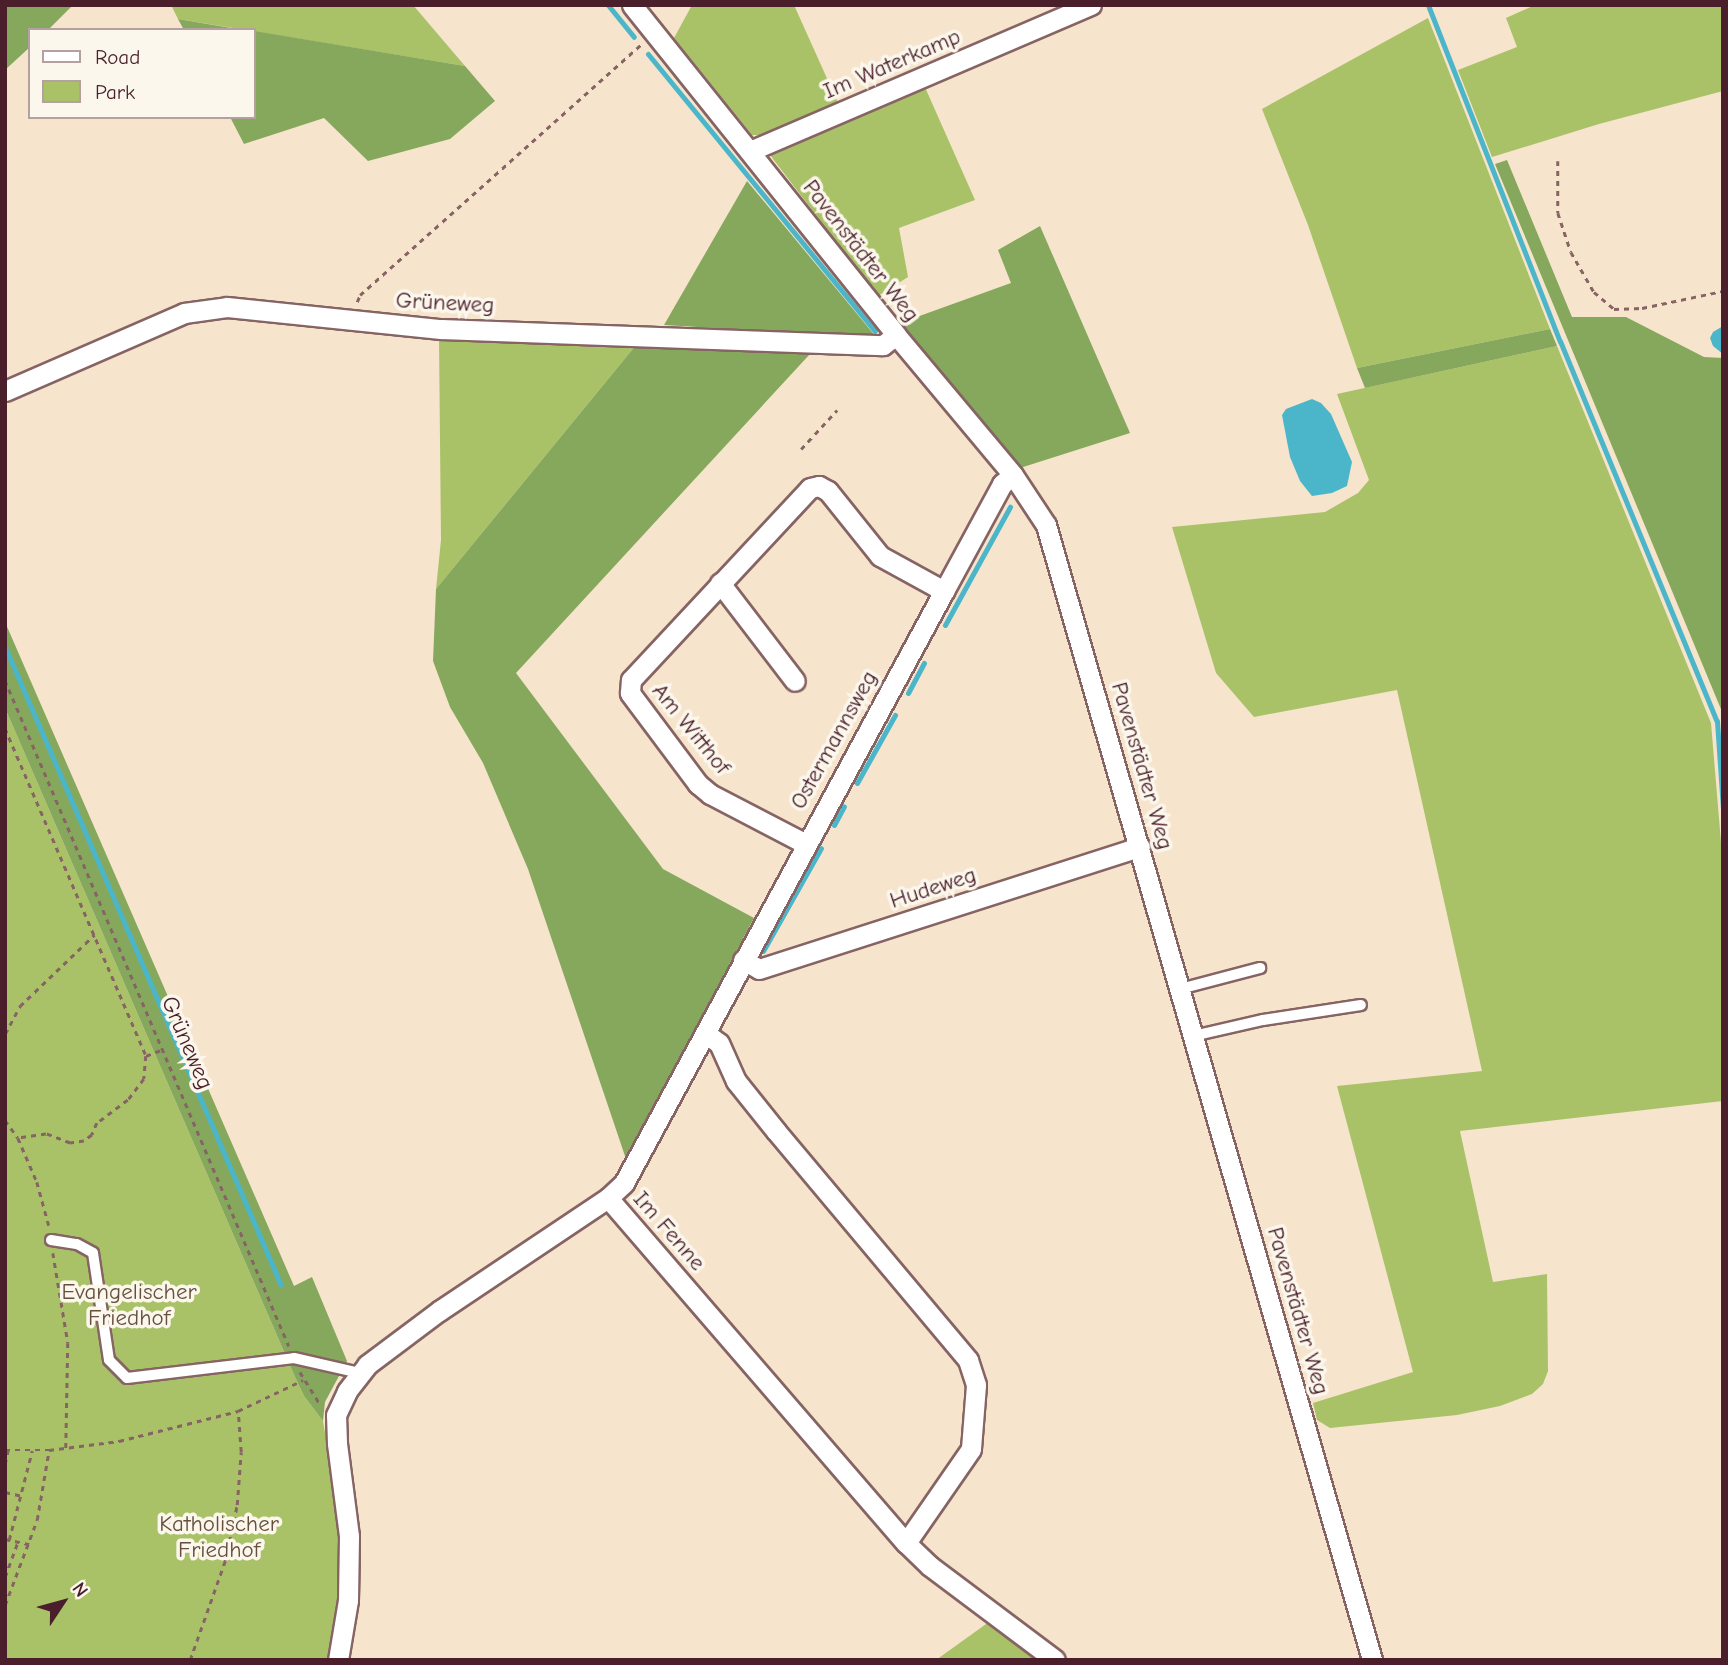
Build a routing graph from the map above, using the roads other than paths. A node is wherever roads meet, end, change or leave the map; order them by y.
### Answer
1 (632, 5) edge
2 (1091, 5) edge
3 (750, 151) junction
4 (896, 335) junction
5 (5, 391) edge
6 (1013, 475) junction
7 (720, 583) junction
8 (944, 590) junction
9 (794, 681) dead end
10 (806, 844) junction
11 (1140, 847) junction
12 (743, 960) junction
13 (1260, 968) dead end
14 (1180, 989) junction
15 (1361, 1005) dead end
16 (705, 1033) junction
17 (1194, 1036) junction
18 (608, 1198) junction
19 (51, 1240) road end
20 (360, 1373) junction
21 (906, 1543) junction
22 (338, 1660) edge
23 (1055, 1660) edge
24 (1372, 1660) edge

1 - 3 street, Pavenstädter Weg
2 - 3 street, Im Waterkamp
3 - 4 street, Pavenstädter Weg
4 - 5 street, Grüneweg
4 - 6 street, Pavenstädter Weg
6 - 8 street, Ostermannsweg
6 - 11 street, Pavenstädter Weg
7 - 8 street, Am Witthof
7 - 9 street
7 - 10 street, Am Witthof
8 - 10 street, Ostermannsweg
10 - 12 street, Ostermannsweg
11 - 12 street, Hudeweg
11 - 14 street, Pavenstädter Weg
12 - 16 street, Ostermannsweg
13 - 14 lane
14 - 17 street, Pavenstädter Weg
15 - 17 lane
16 - 18 street, Ostermannsweg
16 - 21 street
17 - 24 street, Pavenstädter Weg
18 - 20 street, Im Fenne
18 - 21 street, Im Fenne
19 - 20 lane
20 - 22 street, Im Fenne
21 - 23 street, Im Fenne

